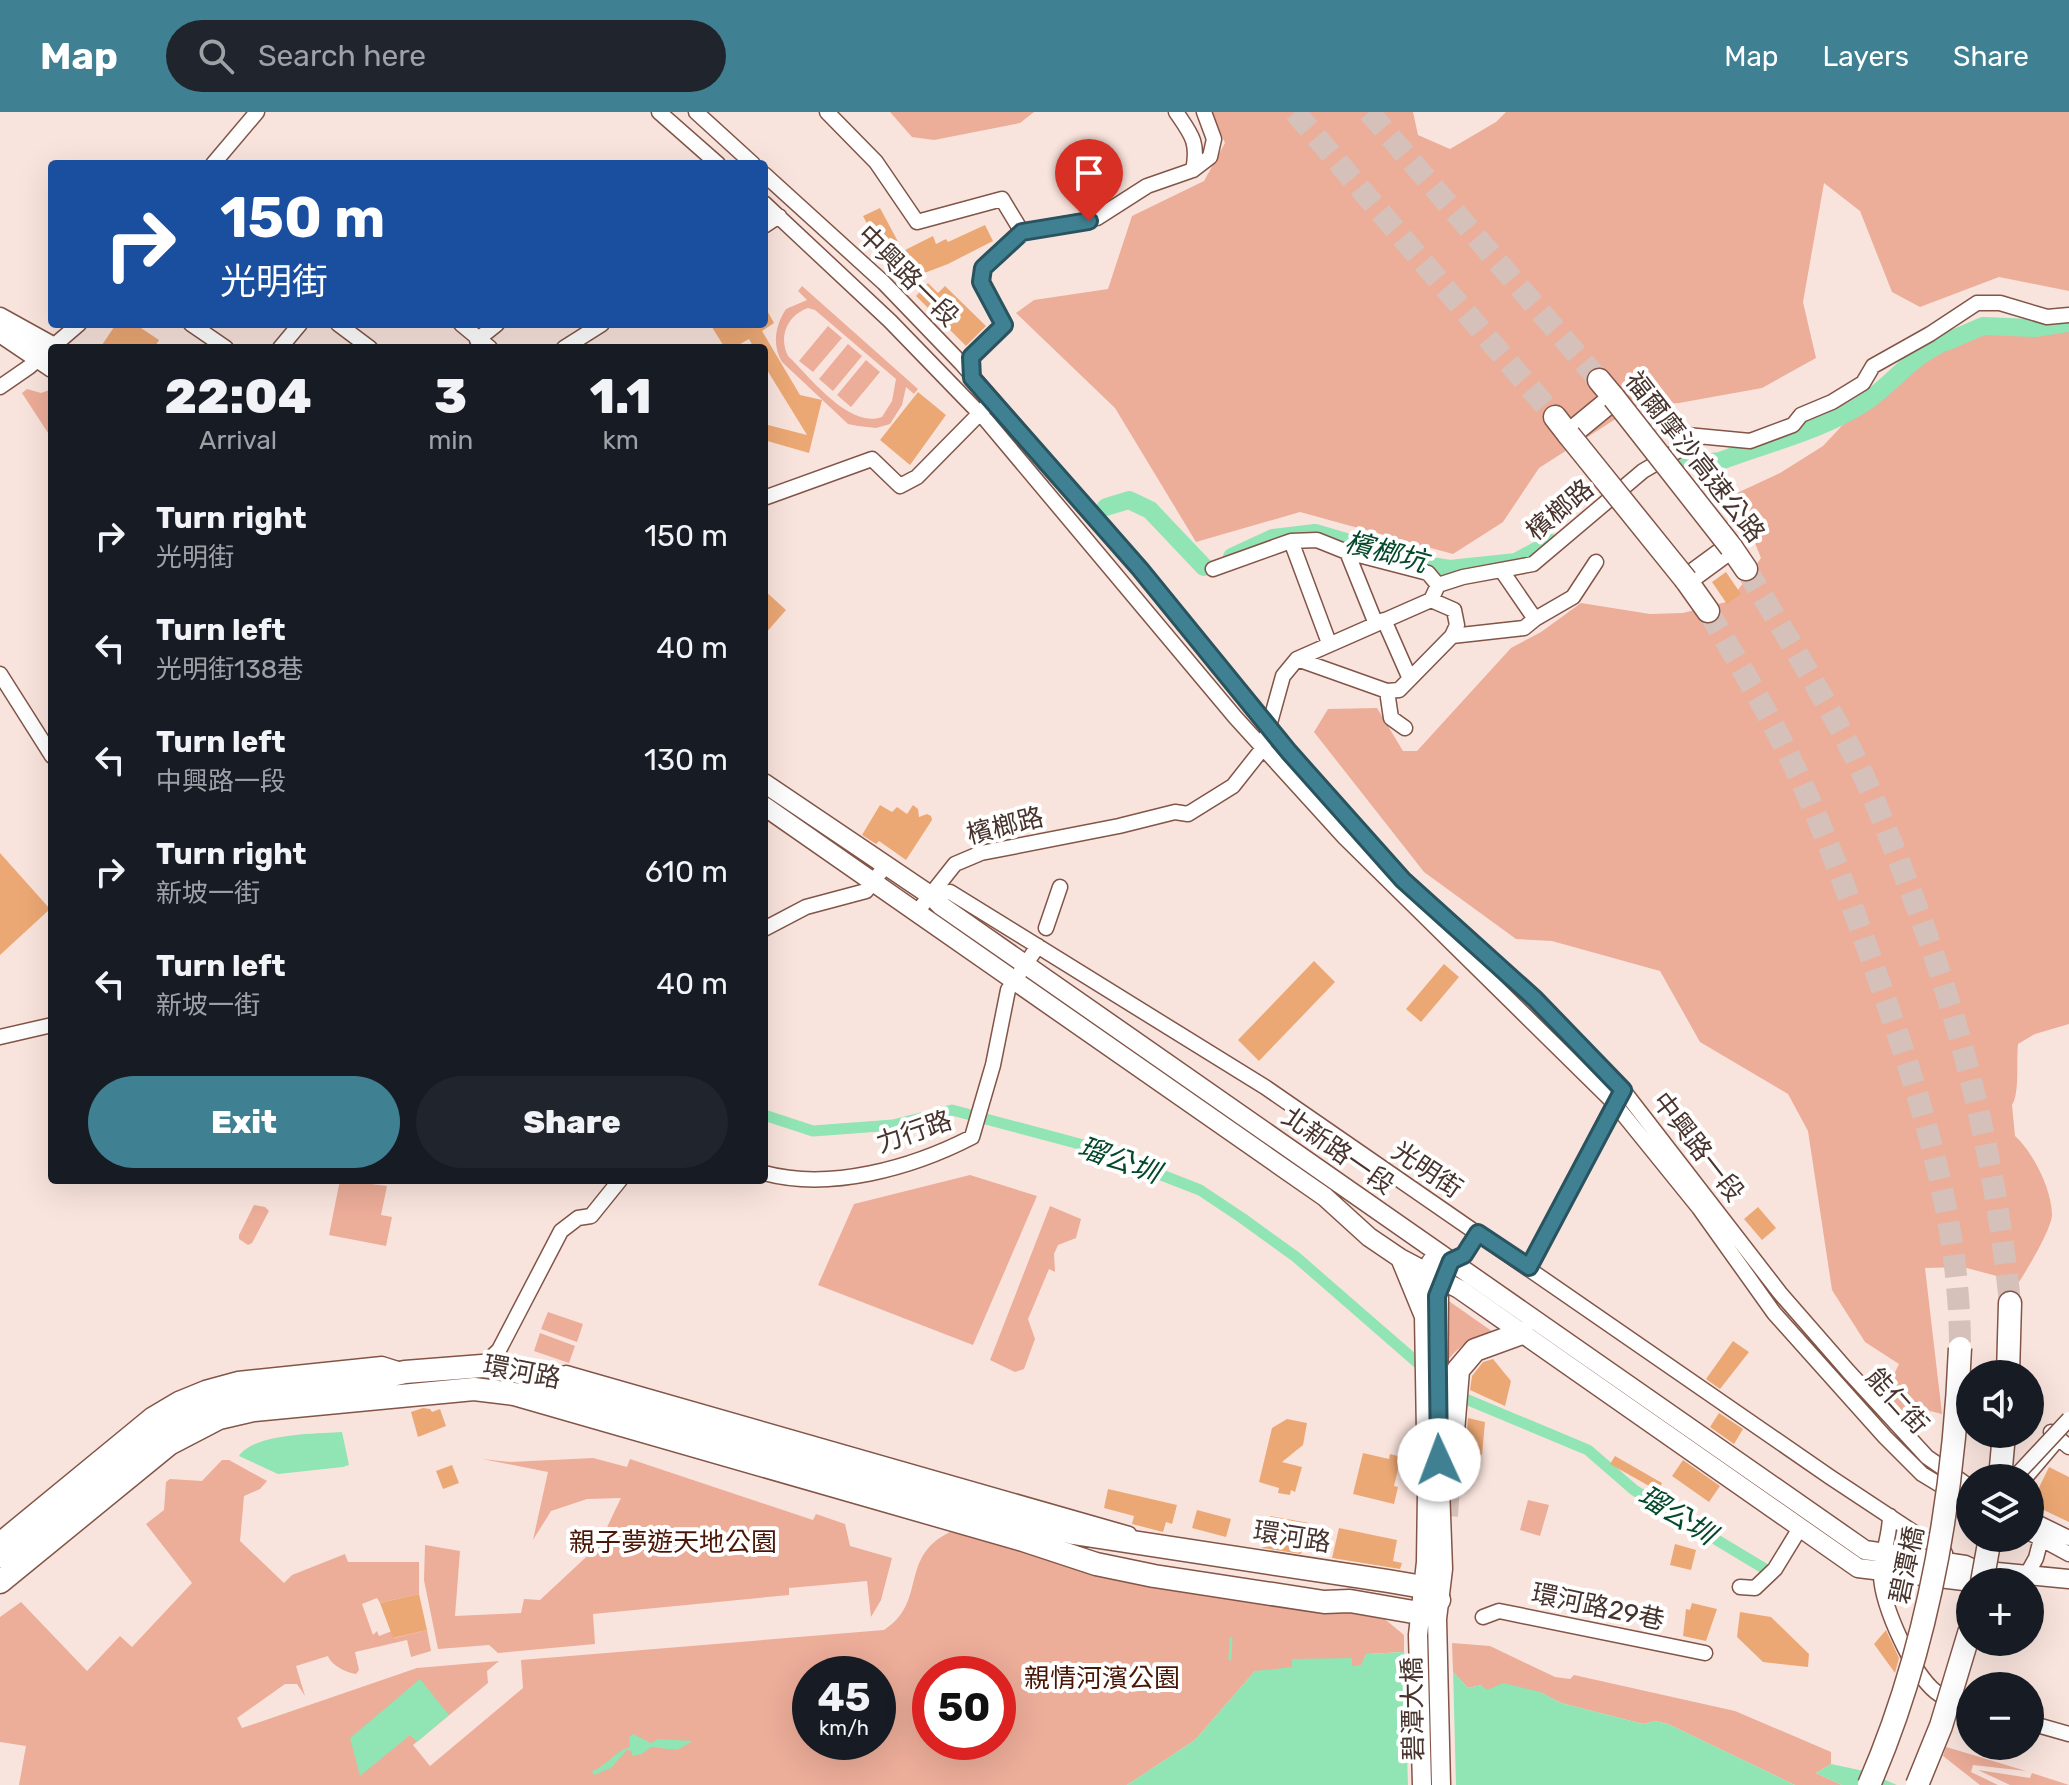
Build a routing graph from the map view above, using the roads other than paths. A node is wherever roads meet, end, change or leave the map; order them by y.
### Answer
1 (257, 112) edge
2 (659, 112) edge
3 (696, 112) edge
4 (827, 112) edge
5 (1176, 112) edge
6 (1204, 112) edge
7 (732, 144) junction
8 (216, 160) edge
9 (712, 160) edge
10 (718, 160) edge
11 (749, 160) edge
12 (1193, 170) junction
13 (768, 178) edge
14 (768, 206) edge
15 (779, 216) junction
16 (768, 223) edge
17 (1022, 232) junction
18 (2069, 315) edge
19 (0, 317) edge
20 (75, 328) edge
21 (197, 328) edge
22 (297, 328) edge
23 (343, 328) edge
24 (596, 328) edge
25 (0, 333) edge
26 (50, 344) edge
27 (58, 344) edge
28 (220, 344) edge
29 (283, 344) edge
30 (365, 344) edge
31 (570, 344) edge
32 (45, 364) edge
33 (972, 378) junction
34 (1599, 380) tunnel mouth
35 (0, 387) edge
36 (959, 391) junction
37 (1614, 398) junction
38 (994, 400) junction
39 (979, 413) junction
40 (1555, 417) tunnel mouth
41 (1569, 435) junction
42 (768, 497) edge
43 (1291, 541) junction
44 (1731, 547) junction
45 (1347, 552) junction
46 (1596, 562) dead end
47 (1213, 569) dead end
48 (1746, 569) tunnel mouth
49 (1502, 571) junction
50 (1686, 580) junction
51 (1438, 585) junction
52 (1431, 600) junction
53 (1708, 611) tunnel mouth
54 (1535, 619) junction
55 (1380, 622) junction
56 (1452, 636) junction
57 (1329, 643) junction
58 (1297, 659) junction
59 (0, 674) edge
60 (1410, 679) junction
61 (1387, 691) junction
62 (1268, 724) junction
63 (1405, 728) dead end
64 (1263, 748) junction
65 (48, 750) edge
66 (768, 786) edge
67 (768, 809) edge
68 (886, 865) junction
69 (874, 883) junction
70 (1060, 887) dead end
71 (930, 895) junction
72 (917, 912) junction
73 (768, 927) edge
74 (1046, 928) dead end
75 (1038, 946) junction
76 (1019, 972) junction
77 (48, 1026) edge
78 (0, 1037) edge
79 (1623, 1090) junction
80 (1614, 1103) junction
81 (768, 1174) edge
82 (617, 1184) edge
83 (1478, 1233) junction
84 (1444, 1256) junction
85 (1400, 1258) junction
86 (1529, 1267) junction
87 (1435, 1275) junction
88 (1780, 1293) junction
89 (1768, 1303) junction
90 (2010, 1303) tunnel mouth
91 (1424, 1315) junction
92 (1801, 1329) junction
93 (1522, 1333) junction
94 (1960, 1348) tunnel mouth
95 (1961, 1360) edge
96 (2008, 1360) edge
97 (482, 1366) junction
98 (405, 1372) junction
99 (2069, 1417) edge
100 (1438, 1433) junction
101 (1956, 1436) edge
102 (2062, 1436) edge
103 (1451, 1456) tunnel mouth
104 (2025, 1464) edge
105 (2027, 1464) edge
106 (2037, 1464) edge
107 (1956, 1480) edge
108 (1956, 1484) edge
109 (1956, 1495) edge
110 (1890, 1516) junction
111 (2044, 1526) edge
112 (1800, 1528) junction
113 (2069, 1538) edge
114 (0, 1539) edge
115 (1023, 1540) junction
116 (2044, 1540) edge
117 (1886, 1553) junction
118 (2069, 1554) edge
119 (1070, 1555) junction
120 (0, 1556) edge
121 (1960, 1568) edge
122 (1956, 1571) edge
123 (1881, 1573) junction
124 (1956, 1574) edge
125 (2069, 1579) edge
126 (2044, 1581) edge
127 (0, 1582) edge
128 (2044, 1586) edge
129 (1740, 1587) dead end
130 (1306, 1589) dead end
131 (2069, 1591) edge
132 (1424, 1607) junction
133 (1483, 1617) dead end
134 (1705, 1653) dead end
135 (1962, 1656) edge
136 (1956, 1701) edge
137 (2044, 1727) edge
138 (2069, 1734) edge
139 (1422, 1785) edge
140 (1441, 1785) edge
141 (1869, 1785) edge
142 (1917, 1785) edge

1 - 8 street
2 - 9 street
3 - 7 street
4 - 17 street
5 - 12 street
6 - 12 street
7 - 10 street
7 - 11 street
12 - 17 street
13 - 33 street, 中興路一段
14 - 15 street, 中興路一段
15 - 16 street
15 - 36 street, 中興路一段
17 - 33 street
18 - 49 street, 檳榔路
19 - 26 main road
20 - 27 street
21 - 28 street
22 - 29 street
23 - 30 street
24 - 31 street
25 - 32 main road
32 - 35 street
33 - 36 street
33 - 38 street, 中興路一段
34 - 37 highway, 福爾摩沙高速公路
36 - 39 street, 中興路一段
37 - 41 highway
37 - 44 highway, 福爾摩沙高速公路, bridge
38 - 39 street
38 - 62 street, 中興路一段
39 - 42 street
39 - 64 street, 中興路一段
40 - 41 highway
41 - 50 highway, bridge
43 - 45 street
43 - 47 street
43 - 57 street
44 - 48 highway, 福爾摩沙高速公路
44 - 50 highway
45 - 51 street
45 - 55 street
46 - 54 street
49 - 51 street, 檳榔路
49 - 54 street
50 - 53 highway
51 - 52 street
52 - 55 street
52 - 56 street
54 - 56 street
55 - 57 street
55 - 60 street
56 - 60 street
57 - 58 street
58 - 61 street
58 - 62 street, 檳榔路
59 - 65 street
60 - 61 street
61 - 63 street
62 - 64 street, 檳榔路
62 - 79 street, 中興路一段
64 - 71 street, 檳榔路
64 - 80 street, 中興路一段
66 - 68 main road, 北新路一段
67 - 69 main road, 北新路一段
68 - 69 street
68 - 71 main road, 北新路一段
69 - 72 main road, 北新路一段
69 - 73 street
70 - 74 street
71 - 72 street, 檳榔路
71 - 75 street, 光明街
71 - 76 main road, 北新路一段
72 - 76 main road, 北新路一段
75 - 76 street, 力行路
75 - 83 street, 光明街
76 - 81 street, 力行路
76 - 84 main road, 北新路一段
76 - 85 main road, 北新路一段
77 - 78 street
79 - 80 street
79 - 88 street, 中興路一段
80 - 86 street
80 - 89 street, 中興路一段
82 - 97 street
83 - 84 street
83 - 86 street, 光明街
84 - 87 main road
84 - 117 main road, 北新路一段
85 - 87 main road, 北新路一段
85 - 91 main road
86 - 110 street, 光明街
87 - 91 main road
87 - 93 main road, 北新路一段
87 - 100 main road
88 - 92 street
88 - 107 street, 中興路一段
89 - 92 street
89 - 109 street, 中興路一段
90 - 96 highway
91 - 132 main road
92 - 108 street, 能仁街
93 - 100 main road
93 - 103 highway
93 - 112 main road, 北新路一段
94 - 95 highway, 碧潭橋, bridge
97 - 98 highway, 環河路
97 - 132 highway, 環河路
98 - 114 street, 環河路
98 - 120 highway, 環河路
99 - 102 street
99 - 105 street, bridge
100 - 132 main road
101 - 141 highway, 碧潭橋, bridge
102 - 104 street
102 - 106 street
110 - 117 street
110 - 121 street, 光明街
111 - 113 street
112 - 123 main road, 北新路一段
112 - 129 street
115 - 119 highway, 環河路
115 - 127 highway, 環河路
115 - 132 highway
116 - 118 street
117 - 122 main road, 北新路一段
117 - 123 street
119 - 130 highway
119 - 132 highway
123 - 124 main road, 北新路一段
123 - 136 street
125 - 126 main road
128 - 131 main road
132 - 139 main road, 碧潭大橋
132 - 140 main road, 碧潭大橋
133 - 134 street, 環河路29巷
135 - 142 highway, bridge
137 - 138 street

